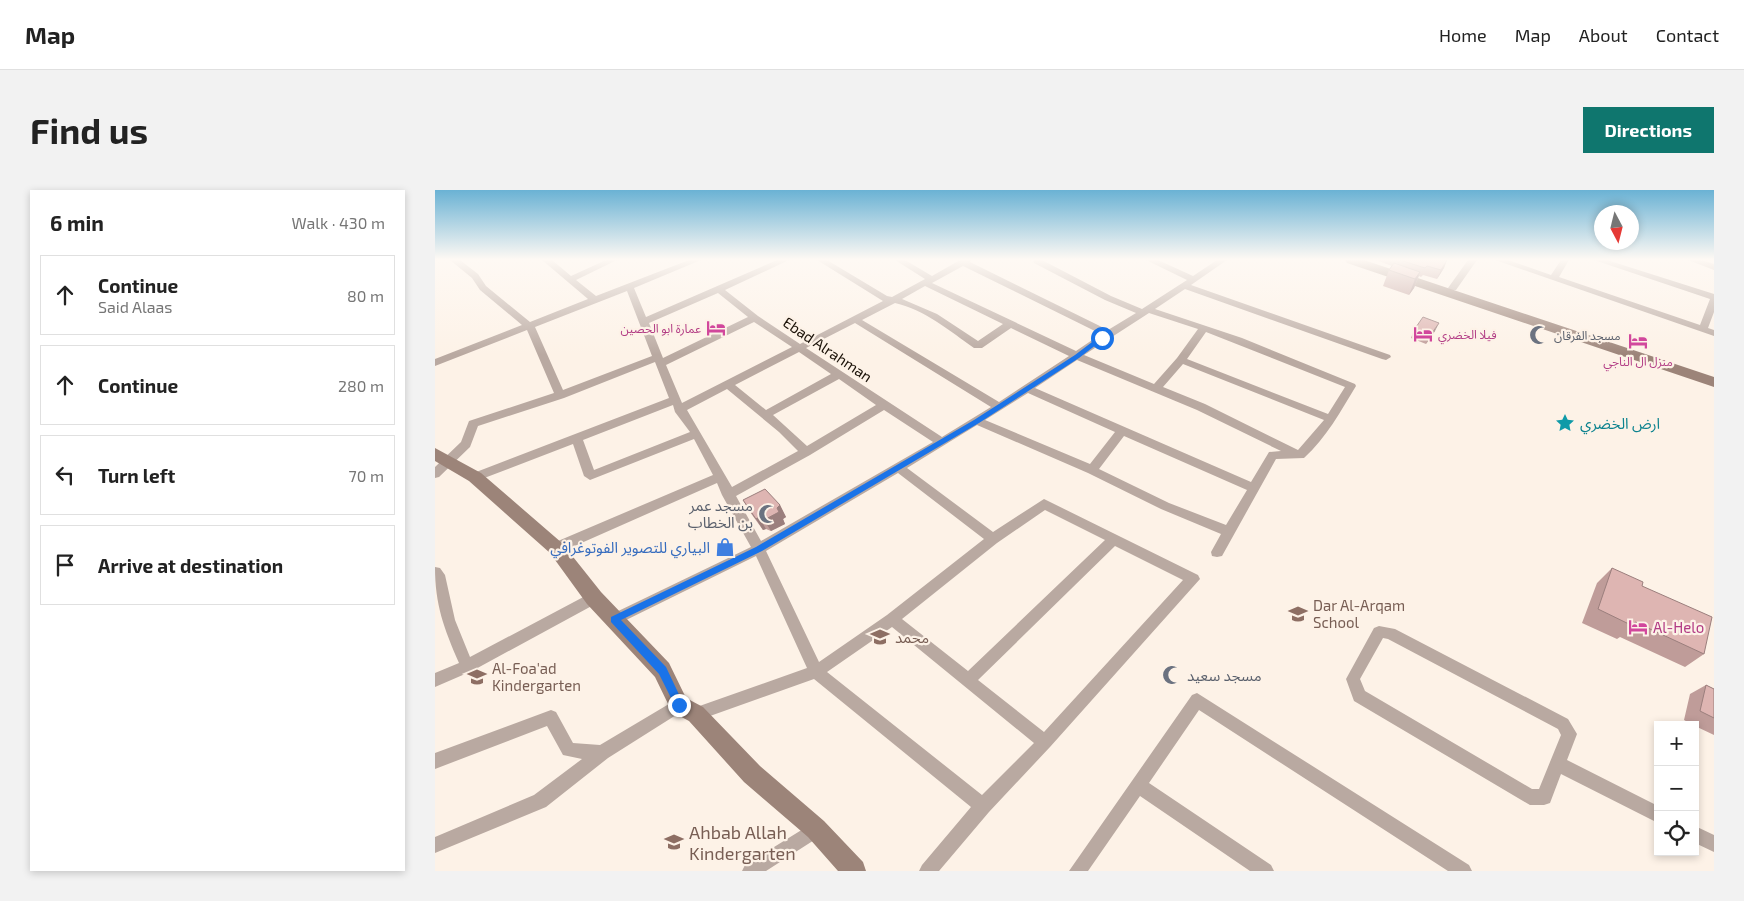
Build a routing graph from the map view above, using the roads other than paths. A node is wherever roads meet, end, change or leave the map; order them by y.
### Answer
1 (488, 292) edge
2 (585, 292) edge
3 (620, 292) edge
4 (631, 292) edge
5 (713, 292) edge
6 (722, 292) edge
7 (875, 292) edge
8 (908, 292) edge
9 (948, 292) edge
10 (1025, 292) edge
11 (1096, 292) edge
12 (1176, 292) edge
13 (1201, 292) edge
14 (1446, 292) edge
15 (1464, 292) edge
16 (1594, 292) edge
17 (1700, 292) edge
18 (1714, 296) edge
19 (897, 298) junction
20 (1714, 300) edge
21 (596, 301) junction
22 (1146, 312) junction
23 (755, 318) junction
24 (854, 319) junction
25 (643, 322) junction
26 (1009, 324) junction
27 (530, 327) junction
28 (1204, 328) junction
29 (1703, 329) junction
30 (1714, 333) edge
31 (1108, 334) junction
32 (799, 347) junction
33 (1077, 356) junction
34 (1386, 357) dead end
35 (659, 360) junction
36 (1181, 360) junction
37 (435, 363) edge
38 (840, 374) junction
39 (1714, 376) edge
40 (1714, 382) edge
41 (728, 384) junction
42 (1156, 388) junction
43 (1027, 389) junction
44 (560, 395) junction
45 (677, 404) junction
46 (884, 405) junction
47 (998, 406) junction
48 (765, 415) junction
49 (1331, 418) junction
50 (977, 422) junction
51 (1121, 432) junction
52 (697, 434) junction
53 (577, 438) junction
54 (942, 442) junction
55 (806, 452) junction
56 (1300, 455) junction
57 (442, 457) edge
58 (898, 467) junction
59 (1092, 470) junction
60 (435, 474) edge
61 (475, 477) junction
62 (719, 477) junction
63 (1255, 489) junction
64 (728, 495) junction
65 (1229, 532) junction
66 (993, 538) junction
67 (1113, 540) junction
68 (555, 548) junction
69 (759, 549) junction
70 (1217, 552) dead end
71 (435, 572) edge
72 (594, 598) junction
73 (615, 619) junction
74 (892, 619) junction
75 (467, 666) junction
76 (816, 672) junction
77 (435, 680) edge
78 (967, 681) junction
79 (687, 709) junction
80 (1045, 742) junction
81 (601, 753) junction
82 (435, 760) edge
83 (1559, 764) junction
84 (1137, 786) junction
85 (983, 806) junction
86 (1654, 813) edge
87 (816, 829) junction
88 (1699, 836) edge
89 (1714, 844) edge
90 (435, 845) edge
91 (751, 871) edge
92 (855, 871) edge
93 (928, 871) edge
94 (1078, 871) edge
95 (1265, 871) edge
96 (1463, 871) edge

1 - 27 street
2 - 21 street
3 - 21 street
4 - 25 street
5 - 25 street
6 - 23 street, Ebad Alrahman
7 - 19 street
8 - 19 street
9 - 26 street
10 - 31 street
11 - 22 street
12 - 22 street
13 - 34 street
14 - 40 main road
15 - 39 main road
16 - 29 street
17 - 18 street
19 - 24 street
19 - 26 street
20 - 29 street
21 - 27 street
22 - 28 street
22 - 31 street
23 - 32 street, Ebad Alrahman
23 - 35 street
24 - 32 street
24 - 47 street
25 - 35 street
26 - 33 street
27 - 37 street
27 - 44 street
28 - 36 street
28 - 49 street
29 - 30 street
31 - 33 street
32 - 38 street, Ebad Alrahman
32 - 41 street
33 - 42 street
33 - 43 street
35 - 44 street
35 - 45 street
36 - 42 street
36 - 49 street
38 - 46 street, Ebad Alrahman
38 - 48 street
41 - 45 street
41 - 48 street
42 - 56 street
43 - 47 street
43 - 51 street
44 - 57 street
45 - 52 street
45 - 53 street
46 - 54 street, Ebad Alrahman
46 - 55 street
47 - 50 street
48 - 55 street
49 - 56 street
50 - 54 street
50 - 59 street
51 - 59 street
51 - 63 street
52 - 53 street
52 - 62 street
53 - 61 street
54 - 58 street
55 - 64 street
56 - 63 street
57 - 60 street
57 - 61 main road
58 - 66 street
58 - 69 street
59 - 65 street
61 - 68 main road
62 - 64 street
62 - 68 street
63 - 65 street
64 - 69 street
65 - 70 street
66 - 67 street
66 - 74 street
67 - 78 street
67 - 80 street
68 - 72 main road
69 - 73 street
69 - 76 street
71 - 75 street
72 - 73 main road
72 - 75 street
73 - 79 main road
74 - 76 street
74 - 78 street
75 - 77 street
76 - 79 street
76 - 85 street
78 - 80 street
79 - 81 street
79 - 87 main road
80 - 85 street
81 - 82 street
81 - 90 street
83 - 83 street
83 - 86 street
84 - 94 street
84 - 95 street
84 - 96 street
85 - 93 street
87 - 91 street
87 - 92 main road
88 - 89 street

